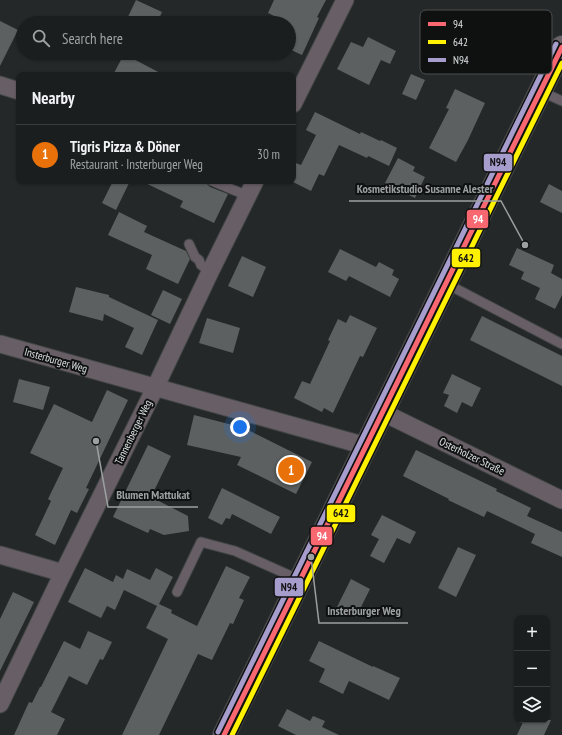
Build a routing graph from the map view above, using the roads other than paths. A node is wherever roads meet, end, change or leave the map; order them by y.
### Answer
1 (345, 0) edge
2 (562, 47) edge
3 (552, 67) edge
4 (548, 74) edge
5 (0, 85) edge
6 (16, 90) edge
7 (540, 91) junction
8 (296, 98) edge
9 (562, 101) edge
10 (229, 184) edge
11 (251, 188) edge
12 (189, 244) dead end
13 (210, 272) junction
14 (445, 283) junction
15 (0, 344) edge
16 (562, 344) edge
17 (155, 388) junction
18 (382, 412) junction
19 (366, 446) junction
20 (562, 500) edge
21 (0, 555) edge
22 (63, 573) junction
23 (300, 580) junction
24 (177, 592) dead end
25 (0, 704) edge
26 (224, 735) edge

1 - 8 street
2 - 3 main road
4 - 7 main road
5 - 6 street
7 - 9 lane
7 - 14 main road
10 - 11 lane
11 - 13 street, Tannenberger Weg
12 - 13 lane
13 - 17 street, Tannenberger Weg
14 - 16 lane
14 - 18 main road
15 - 17 street, Insterburger Weg
17 - 19 street, Insterburger Weg
17 - 22 street, Tannenberger Weg
18 - 19 main road
18 - 20 street, Osterholzer Straße
19 - 23 main road
21 - 22 street
22 - 25 street, Tannenberger Weg
23 - 24 lane
23 - 26 main road

